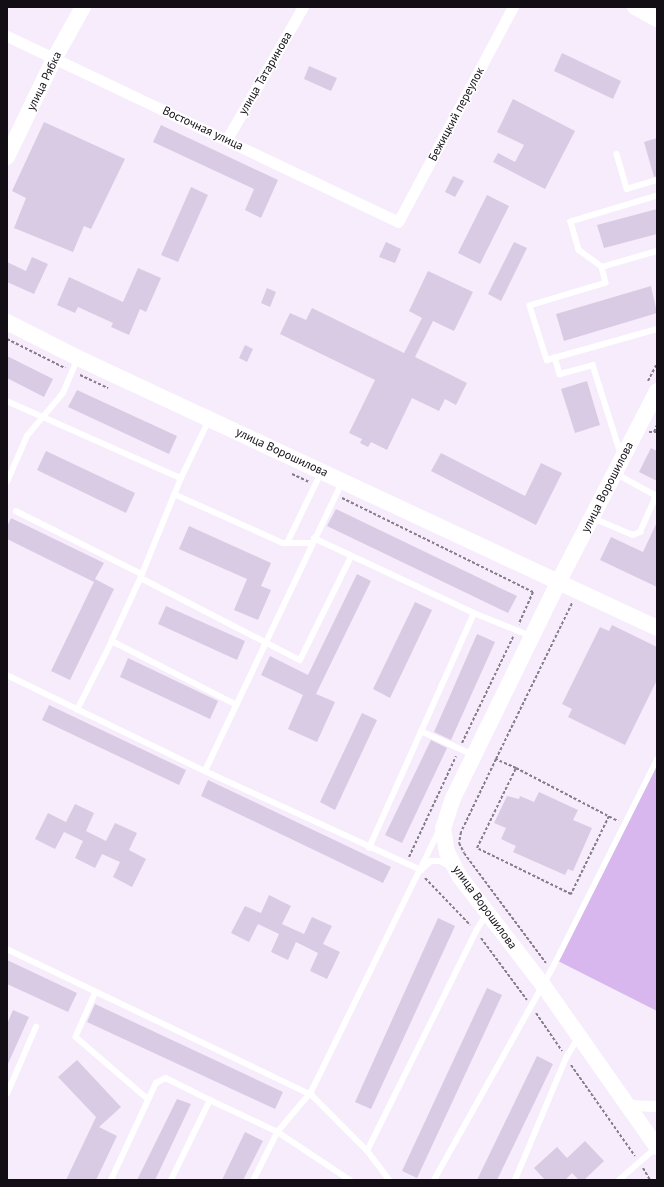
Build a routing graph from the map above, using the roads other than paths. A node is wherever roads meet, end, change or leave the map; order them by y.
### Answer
1 (83, 7) edge
2 (303, 7) edge
3 (514, 7) edge
4 (635, 7) edge
5 (657, 19) edge
6 (7, 36) edge
7 (54, 59) junction
8 (227, 139) junction
9 (616, 154) dead end
10 (7, 156) edge
11 (657, 180) edge
12 (657, 196) edge
13 (398, 222) joint
14 (657, 251) edge
15 (602, 267) junction
16 (7, 322) edge
17 (657, 329) edge
18 (555, 358) junction
19 (75, 364) junction
20 (657, 391) edge
21 (7, 401) edge
22 (42, 418) junction
23 (210, 418) junction
24 (622, 456) junction
25 (614, 472) junction
26 (181, 478) junction
27 (319, 478) junction
28 (343, 481) junction
29 (7, 482) edge
30 (174, 494) junction
31 (16, 511) dead end
32 (591, 518) junction
33 (313, 540) junction
34 (287, 543) junction
35 (351, 557) junction
36 (141, 576) junction
37 (558, 583) junction
38 (474, 613) junction
39 (657, 628) edge
40 (532, 636) junction
41 (112, 641) junction
42 (268, 643) junction
43 (7, 675) edge
44 (235, 704) junction
45 (77, 710) junction
46 (421, 731) junction
47 (467, 752) junction
48 (657, 759) edge
49 (205, 771) junction
50 (446, 816) junction
51 (369, 848) junction
52 (420, 872) junction
53 (460, 877) junction
54 (488, 913) junction
55 (7, 949) edge
56 (543, 985) junction
57 (96, 992) junction
58 (36, 1027) dead end
59 (579, 1036) junction
60 (7, 1094) edge
61 (310, 1094) junction
62 (148, 1099) junction
63 (210, 1100) junction
64 (627, 1105) junction
65 (657, 1106) edge
66 (278, 1132) junction
67 (657, 1147) edge
68 (367, 1151) junction
69 (111, 1180) edge
70 (171, 1180) edge
71 (254, 1180) edge
72 (350, 1180) edge
73 (389, 1180) edge
74 (434, 1180) edge
75 (515, 1180) edge
76 (619, 1180) edge

1 - 7 main road, улица Рябка
2 - 8 street, улица Татаринова
3 - 13 street, Бежицкий переулок
4 - 5 main road
6 - 7 street, Восточная улица
7 - 8 street, Восточная улица
7 - 10 main road, улица Рябка
8 - 13 street, Восточная улица
9 - 11 lane
12 - 15 lane
14 - 15 lane
15 - 18 lane
16 - 19 main road, улица Ворошилова
17 - 18 lane
18 - 24 lane
19 - 22 lane
19 - 23 main road, улица Ворошилова
20 - 24 main road, улица Ворошилова
21 - 22 lane
22 - 26 lane
22 - 29 lane
23 - 26 lane
23 - 27 main road, улица Ворошилова
24 - 25 main road, улица Ворошилова
25 - 32 main road, улица Ворошилова
25 - 32 lane
26 - 30 lane
27 - 28 main road, улица Ворошилова
27 - 34 lane
28 - 33 lane
28 - 37 main road, улица Ворошилова
30 - 34 lane
30 - 36 lane
31 - 36 lane
32 - 37 main road, улица Ворошилова
33 - 34 lane
33 - 35 lane
33 - 42 lane
35 - 38 lane
35 - 42 lane
36 - 41 lane
36 - 42 lane
37 - 39 main road, улица Ворошилова
37 - 40 main road, улица Ворошилова
38 - 40 lane
38 - 46 lane
40 - 47 main road, улица Ворошилова
41 - 44 lane
41 - 45 lane
42 - 44 lane
43 - 45 lane
44 - 49 lane
45 - 49 lane
46 - 47 lane
46 - 51 lane
47 - 50 main road, улица Ворошилова
48 - 56 lane
49 - 51 lane
50 - 52 lane
50 - 53 main road, улица Ворошилова
51 - 52 lane
52 - 53 lane
52 - 61 lane
53 - 54 main road, улица Ворошилова
54 - 56 main road, улица Ворошилова
54 - 68 lane
55 - 57 lane
56 - 59 main road, улица Ворошилова
56 - 74 lane
57 - 61 lane
57 - 62 lane
58 - 60 lane
59 - 64 main road, улица Ворошилова
59 - 75 lane
61 - 66 lane
61 - 68 lane
62 - 63 lane
62 - 69 lane
63 - 66 lane
63 - 70 lane
64 - 65 street
64 - 67 main road, улица Ворошилова
66 - 71 lane
66 - 72 lane
67 - 76 lane
68 - 73 lane

